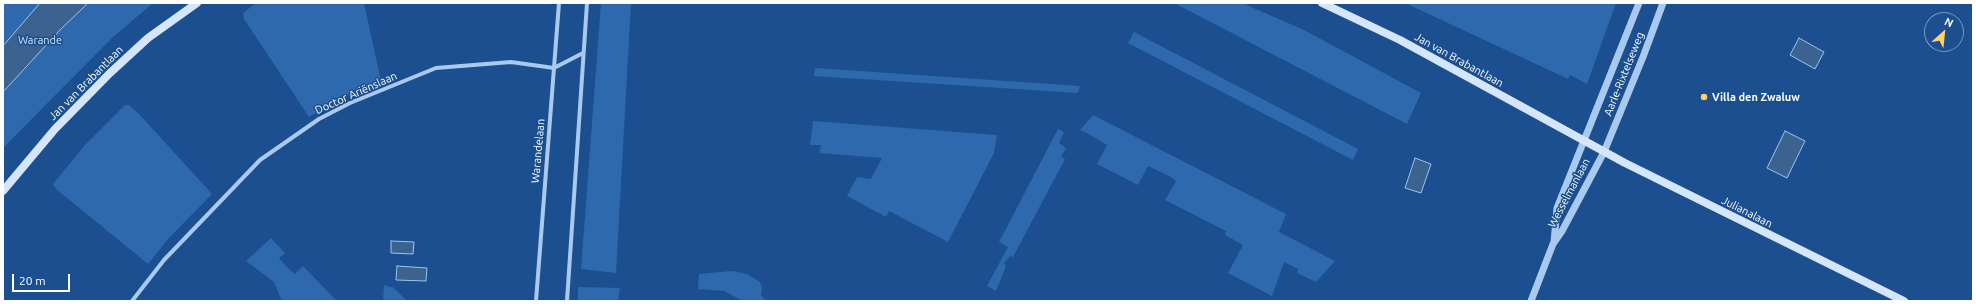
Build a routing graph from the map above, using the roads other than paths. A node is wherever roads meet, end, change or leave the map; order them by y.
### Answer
1 (197, 3) edge
2 (559, 3) edge
3 (587, 3) edge
4 (1322, 3) edge
5 (1639, 3) edge
6 (1664, 3) edge
7 (583, 53) junction
8 (554, 68) junction
9 (1583, 140) junction
10 (1604, 152) junction
11 (3, 191) edge
12 (1553, 244) junction
13 (1895, 299) edge
14 (132, 301) edge
15 (536, 301) edge
16 (567, 301) edge
17 (1531, 301) edge
18 (1904, 301) edge

1 - 11 main road, Jan van Brabantlaan
2 - 8 street, Warandelaan
3 - 7 street
4 - 9 main road, Jan van Brabantlaan
5 - 9 street, Aarle-Rixtelseweg
6 - 10 street, Aarle-Rixtelseweg
7 - 8 street
7 - 16 street
8 - 14 street, Doctor Ariënslaan
8 - 15 street, Warandelaan
9 - 10 main road, Julianalaan
9 - 12 street, Wesselmanlaan
10 - 12 street, Wesselmanlaan
10 - 13 main road, Julianalaan
12 - 17 street, Wesselmanlaan
13 - 18 main road, Julianalaan

